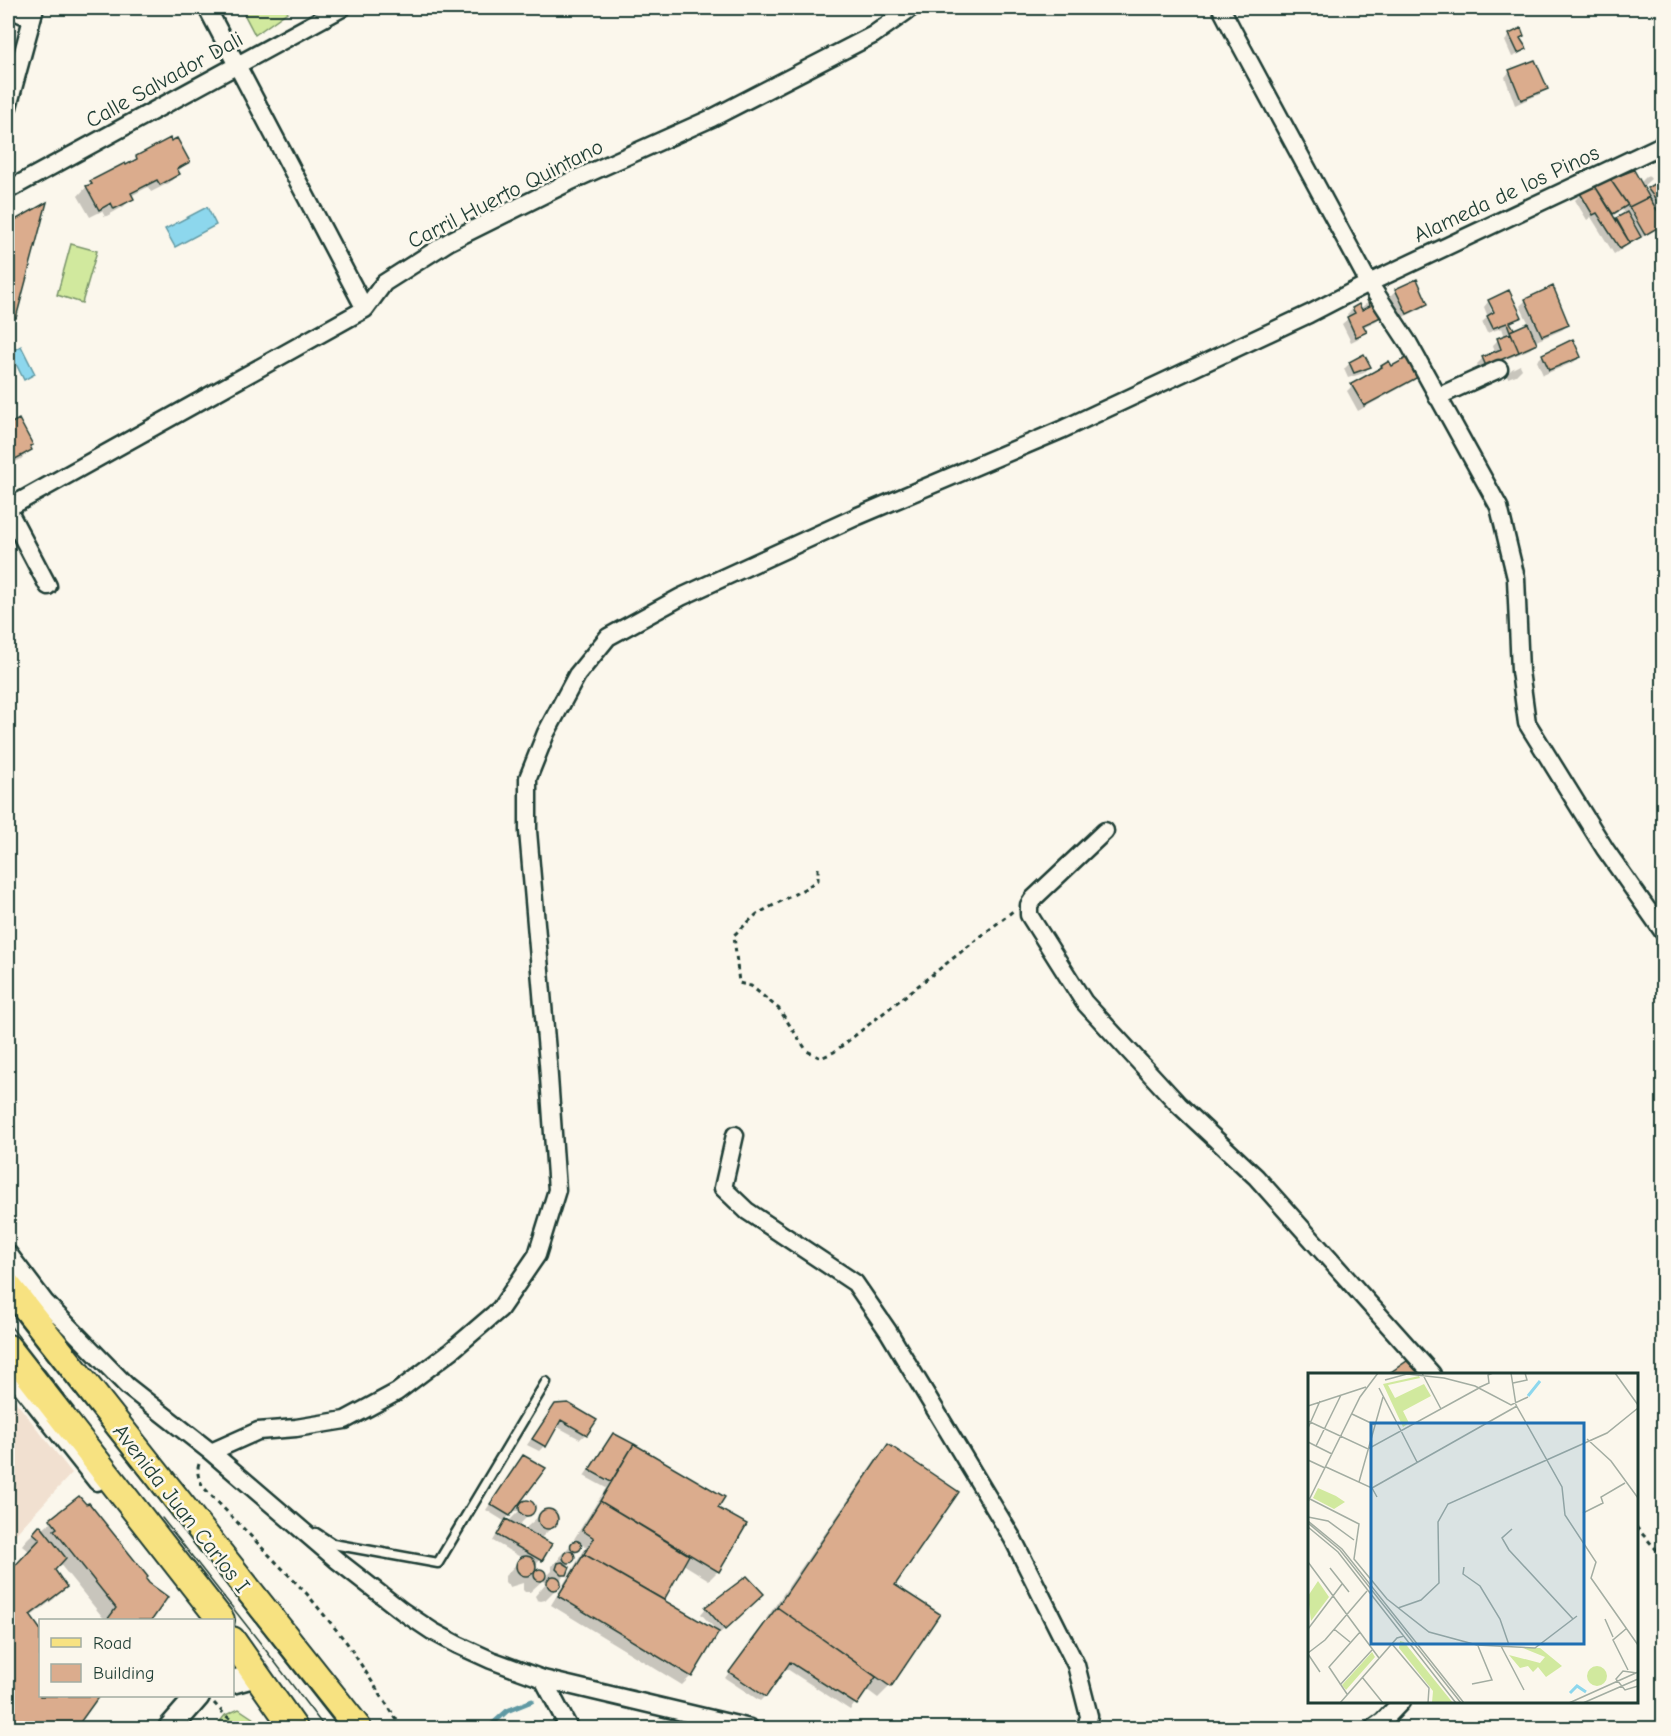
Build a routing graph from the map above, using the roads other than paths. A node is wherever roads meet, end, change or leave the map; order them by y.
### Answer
1 (8, 8) edge
2 (207, 8) edge
3 (342, 8) edge
4 (911, 8) edge
5 (1221, 8) edge
6 (34, 14) edge
7 (237, 65) junction
8 (8, 107) edge
9 (1664, 144) edge
10 (8, 190) edge
11 (1369, 284) junction
12 (365, 309) junction
13 (1499, 369) dead end
14 (1437, 397) junction
15 (8, 509) edge
16 (48, 586) dead end
17 (1105, 831) dead end
18 (1664, 933) edge
19 (735, 1135) dead end
20 (8, 1253) edge
21 (8, 1286) edge
22 (8, 1348) edge
23 (8, 1370) edge
24 (1431, 1373) edge
25 (546, 1382) dead end
26 (210, 1452) junction
27 (299, 1527) junction
28 (216, 1619) edge
29 (216, 1619) edge
30 (235, 1646) edge
31 (543, 1678) junction
32 (244, 1679) edge
33 (204, 1697) edge
34 (1399, 1703) edge
35 (170, 1728) edge
36 (294, 1728) edge
37 (358, 1728) edge
38 (569, 1728) edge
39 (750, 1728) edge
40 (1086, 1728) edge
41 (1372, 1728) edge

1 - 6 street
2 - 7 street
3 - 7 street, Calle Salvador Dali
4 - 12 street, Carril Huerto Quintano
5 - 11 street
6 - 8 street
7 - 10 street, Calle Salvador Dali
7 - 12 street
9 - 11 street, Alameda de los Pinos
11 - 14 street
11 - 26 street, Alameda de los Pinos
12 - 15 street, Carril Huerto Quintano
13 - 14 street
14 - 18 street
15 - 16 street
17 - 24 street
19 - 40 street
20 - 26 street
21 - 37 main road, Avenida Juan Carlos I
22 - 28 main road, Avenida Juan Carlos I
23 - 29 street
25 - 27 lane
26 - 27 street
27 - 31 street
30 - 32 main road
31 - 38 street
31 - 39 street
32 - 36 main road
33 - 35 street
34 - 41 street

